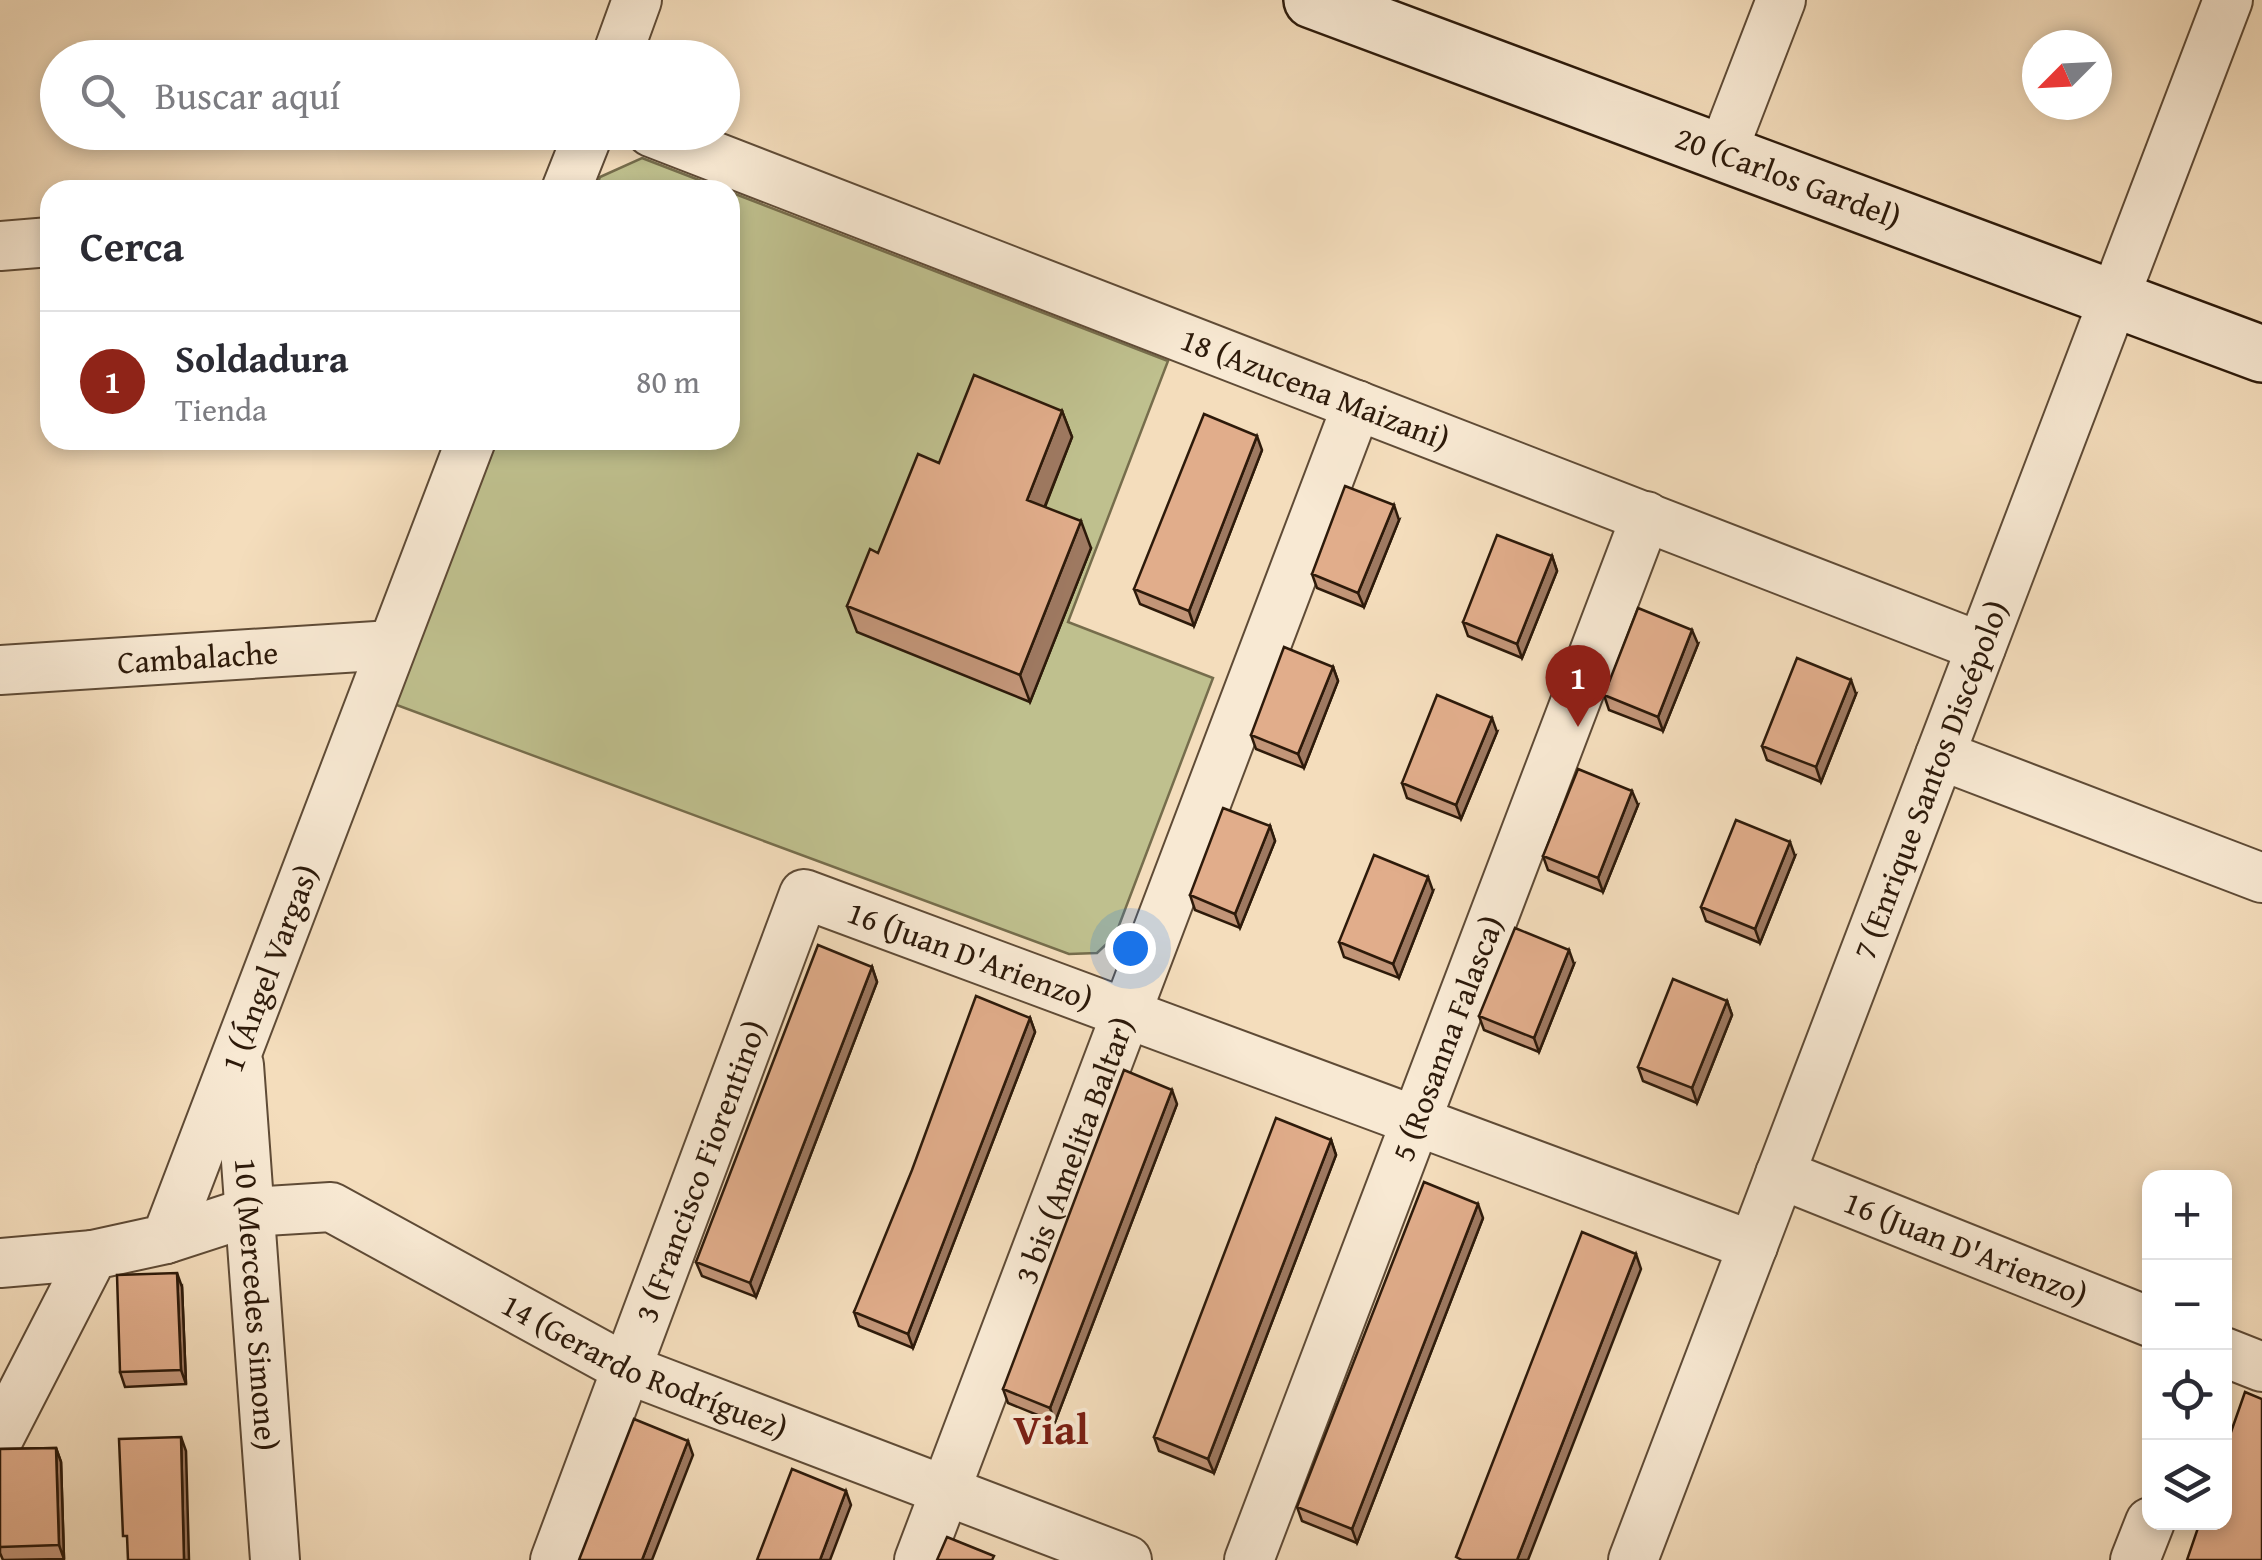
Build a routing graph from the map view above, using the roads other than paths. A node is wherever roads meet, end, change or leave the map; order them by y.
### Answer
1 (637, 0) edge
2 (1312, 0) edge
3 (1781, 0) edge
4 (2228, 0) edge
5 (623, 40) edge
6 (581, 150) edge
7 (697, 150) edge
8 (1722, 152) junction
9 (570, 180) edge
10 (40, 243) edge
11 (0, 246) edge
12 (2114, 299) junction
13 (2262, 354) edge
14 (1356, 405) junction
15 (467, 450) edge
16 (1646, 516) junction
17 (392, 646) junction
18 (1981, 647) junction
19 (0, 670) edge
20 (1940, 755) junction
21 (2262, 878) edge
22 (804, 894) joint
23 (1126, 1014) junction
24 (238, 1049) junction
25 (1416, 1122) junction
26 (1780, 1174) junction
27 (249, 1212) junction
28 (166, 1239) junction
29 (1753, 1246) junction
30 (93, 1255) junction
31 (0, 1263) edge
32 (2142, 1319) edge
33 (2232, 1355) edge
34 (2262, 1367) edge
35 (627, 1369) junction
36 (0, 1436) edge
37 (946, 1489) junction
38 (2147, 1530) edge
39 (275, 1560) edge
40 (556, 1560) edge
41 (919, 1560) edge
42 (1127, 1560) edge
43 (1249, 1560) edge
44 (1633, 1560) edge
45 (2135, 1560) edge

1 - 5 street
2 - 8 street, 20 (Carlos Gardel)
3 - 8 street
4 - 12 street, 7 (Enrique Santos Discépolo)
6 - 9 street
7 - 14 street, 18 (Azucena Maizani)
8 - 12 street, 20 (Carlos Gardel)
10 - 11 street
12 - 13 street, 20 (Carlos Gardel)
12 - 18 street, 7 (Enrique Santos Discépolo)
14 - 16 street, 18 (Azucena Maizani)
14 - 23 street, 3 bis (Amelita Baltar)
15 - 17 street, 1 (Ángel Vargas)
16 - 18 street, 18 (Azucena Maizani)
16 - 25 street, 5 (Rosanna Falasca)
17 - 19 street, Cambalache
17 - 24 street, 1 (Ángel Vargas)
18 - 20 street, 7 (Enrique Santos Discépolo)
20 - 21 street
20 - 26 street, 7 (Enrique Santos Discépolo)
22 - 23 street, 16 (Juan D'Arienzo)
22 - 35 street, 3 (Francisco Fiorentino)
23 - 25 street, 16 (Juan D'Arienzo)
23 - 37 street, 3 bis (Amelita Baltar)
24 - 27 street, 10 (Mercedes Simone)
24 - 28 street, 1 (Ángel Vargas)
25 - 29 street, 16 (Juan D'Arienzo)
25 - 43 street, 5 (Rosanna Falasca)
26 - 29 street, 7 (Enrique Santos Discépolo)
26 - 32 street, 16 (Juan D'Arienzo)
27 - 28 street, 14 (Gerardo Rodríguez)
27 - 35 street, 14 (Gerardo Rodríguez)
27 - 39 street, 10 (Mercedes Simone)
28 - 30 street
29 - 44 street, 7 (Enrique Santos Discépolo)
30 - 31 street
30 - 36 street
33 - 34 street
35 - 37 street, 14 (Gerardo Rodríguez)
35 - 40 street, 3 (Francisco Fiorentino)
37 - 41 street, 3 bis (Amelita Baltar)
37 - 42 street, 14 (Gerardo Rodríguez)
38 - 45 street

